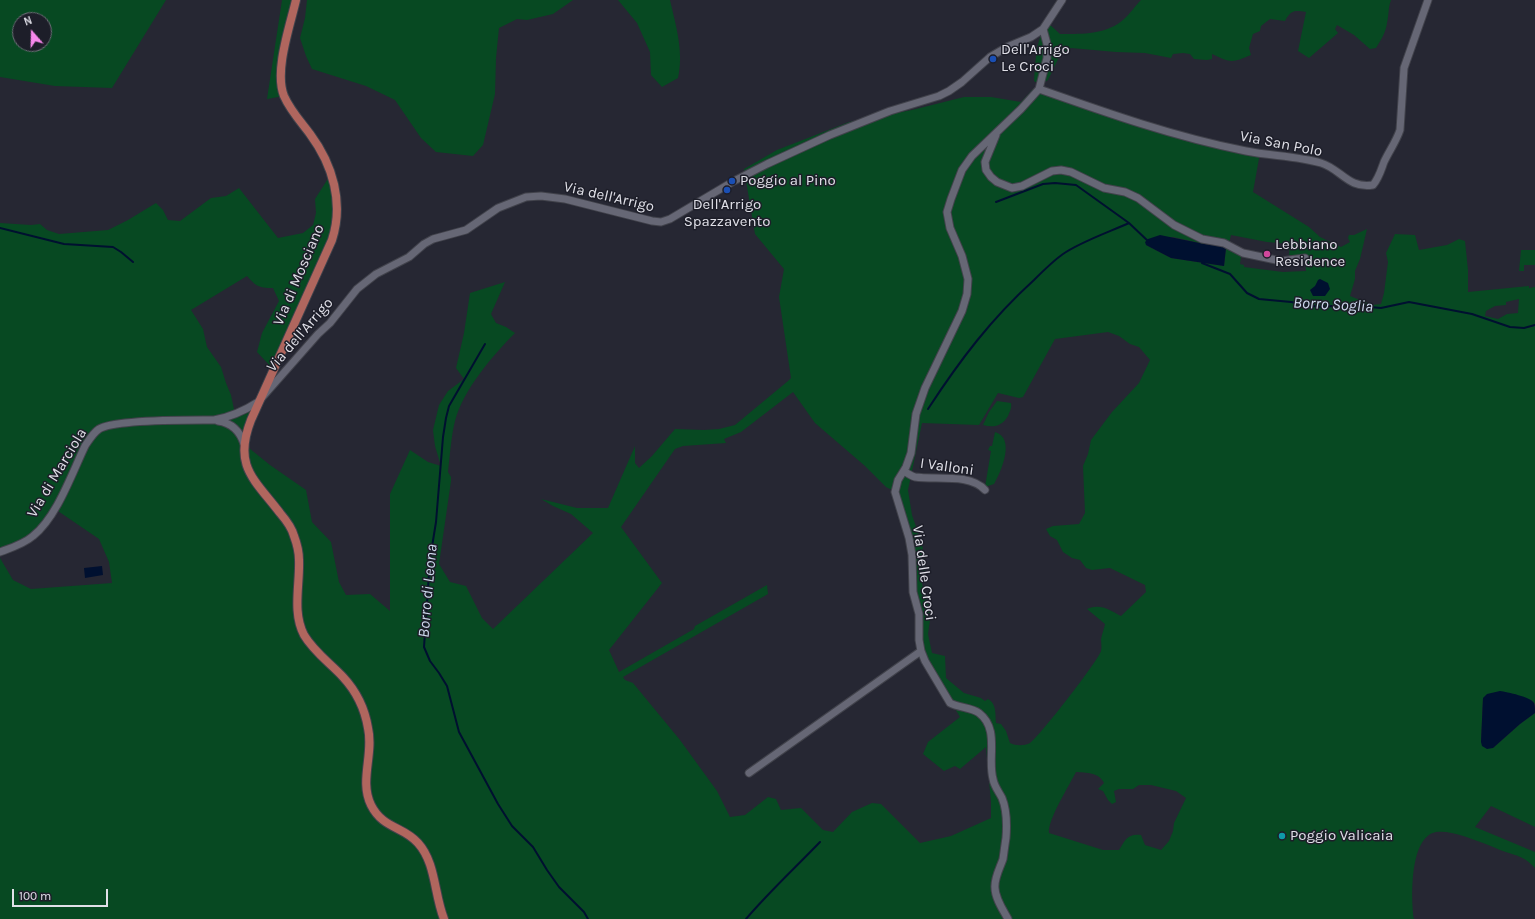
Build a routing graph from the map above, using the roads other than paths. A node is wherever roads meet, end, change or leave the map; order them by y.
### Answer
1 (296, 0) edge
2 (1062, 0) edge
3 (1428, 0) edge
4 (1043, 29) junction
5 (1039, 89) junction
6 (998, 131) junction
7 (1305, 258) dead end
8 (258, 402) junction
9 (214, 420) junction
10 (244, 444) junction
11 (904, 471) junction
12 (986, 490) dead end
13 (0, 552) edge
14 (921, 651) junction
15 (749, 773) dead end
16 (444, 919) edge
17 (1008, 919) edge

1 - 8 main road, Via di Mosciano
2 - 4 street, Via dell'Arrigo
3 - 5 street, Via San Polo
4 - 5 street, Via delle Croci
4 - 8 street, Via dell'Arrigo
5 - 6 street, Via delle Croci
6 - 7 street
6 - 11 street, Via delle Croci
8 - 9 street, Via di Marciola
8 - 10 main road, Via di Mosciano
9 - 10 street, Via di Marciola
9 - 13 street, Via di Marciola
10 - 16 main road
11 - 12 street, I Valloni
11 - 14 street, Via delle Croci
14 - 15 street
14 - 17 street, Via delle Croci

